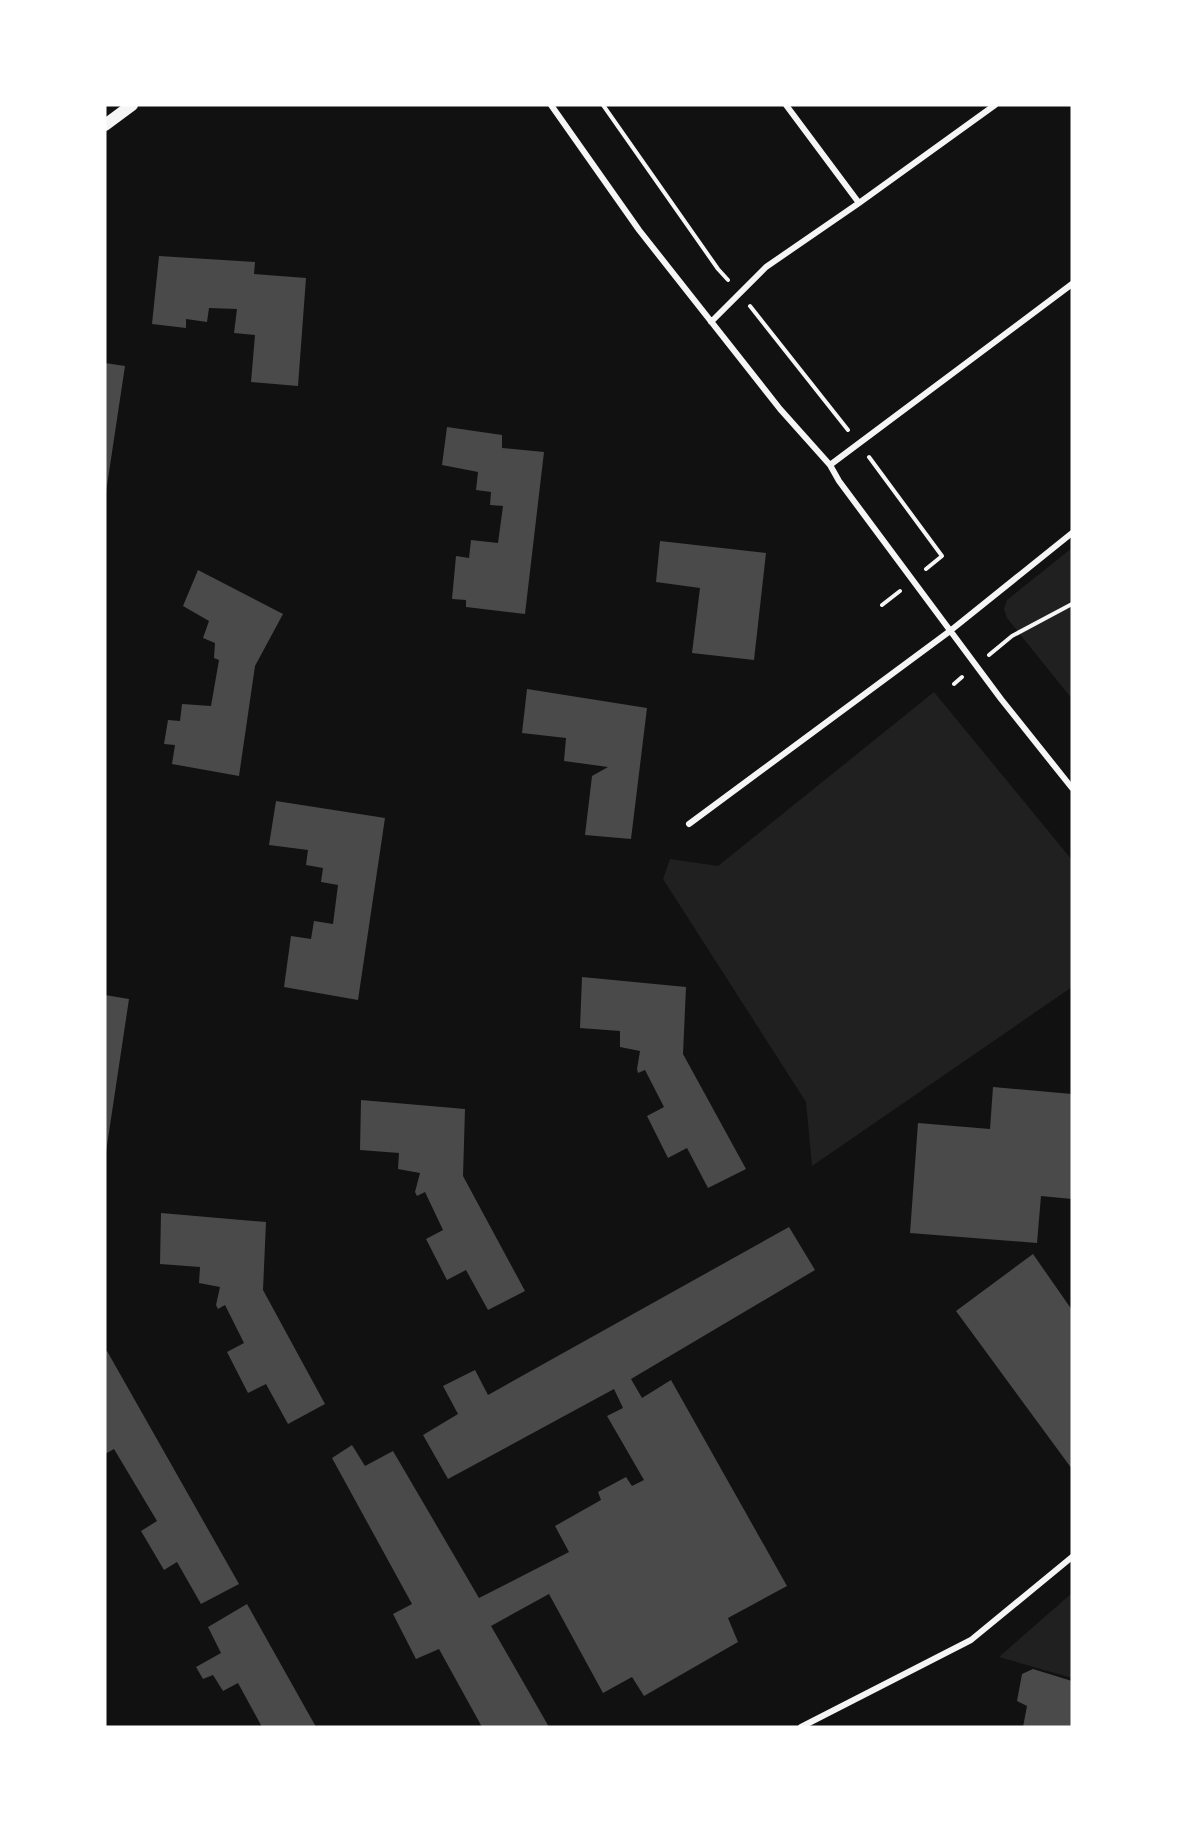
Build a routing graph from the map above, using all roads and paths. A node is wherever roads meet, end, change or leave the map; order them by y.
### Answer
1 (132, 105) edge
2 (551, 105) edge
3 (603, 105) edge
4 (786, 105) edge
5 (995, 105) edge
6 (105, 125) edge
7 (859, 203) junction
8 (1072, 284) edge
9 (739, 294) junction
10 (711, 322) junction
11 (859, 444) junction
12 (830, 465) junction
13 (1072, 533) edge
14 (942, 556) dead end
15 (1072, 603) edge
16 (950, 631) junction
17 (1012, 636) dead end
18 (1072, 788) edge
19 (689, 824) dead end
20 (1072, 1557) edge
21 (801, 1727) edge

1 - 6 main road
2 - 10 street
3 - 9 path
4 - 7 street
5 - 7 street
7 - 9 street
8 - 11 street
9 - 10 street
9 - 11 path
10 - 12 street
11 - 12 street
11 - 14 path
12 - 16 street
13 - 16 street
15 - 17 path
16 - 18 street
16 - 19 street
20 - 21 street

